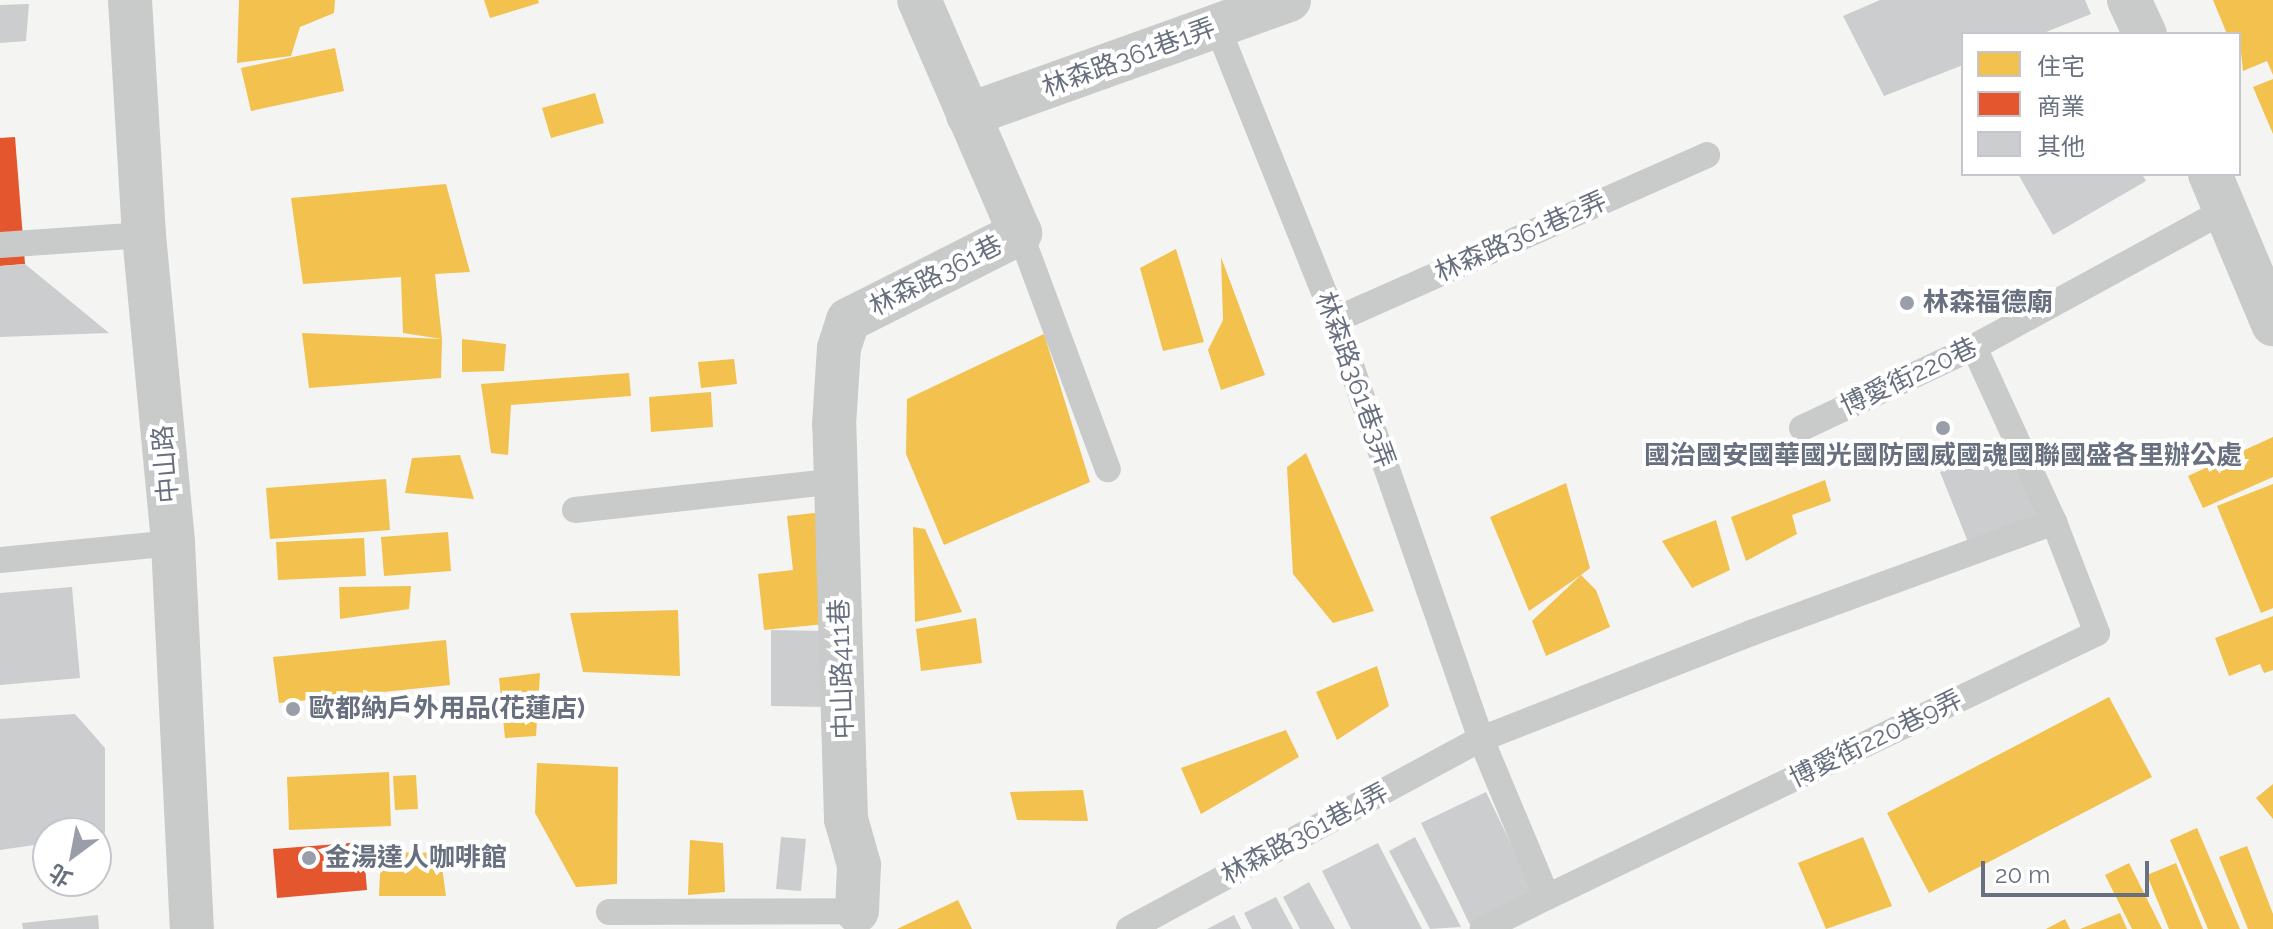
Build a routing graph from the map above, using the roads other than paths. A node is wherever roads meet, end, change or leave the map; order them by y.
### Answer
1 (130, 0) edge
2 (919, 0) edge
3 (1289, 0) edge
4 (2129, 0) edge
5 (1217, 26) junction
6 (2144, 32) edge
7 (968, 115) junction
8 (1707, 155) dead end
9 (2219, 192) edge
10 (1020, 233) junction
11 (144, 235) junction
12 (0, 245) edge
13 (1335, 320) junction
14 (2273, 324) edge
15 (1974, 347) junction
16 (834, 425) joint
17 (1802, 428) dead end
18 (1108, 469) dead end
19 (836, 481) junction
20 (575, 510) dead end
21 (2054, 522) junction
22 (173, 543) junction
23 (0, 560) edge
24 (1481, 739) junction
25 (1547, 897) junction
26 (609, 912) dead end
27 (858, 920) edge
28 (192, 929) edge
29 (1129, 929) edge
30 (1483, 929) edge

1 - 11 street, 中山路
2 - 7 street, 林森路361巷
3 - 5 street, 林森路361巷1弄
4 - 6 street
5 - 7 street, 林森路361巷1弄
5 - 13 lane, 林森路361巷3弄
7 - 10 street, 林森路361巷
8 - 13 lane, 林森路361巷2弄
9 - 14 street
9 - 15 lane, 博愛街220巷
10 - 16 street, 林森路361巷
10 - 18 lane
11 - 12 lane
11 - 22 street, 中山路
13 - 24 lane, 林森路361巷3弄
15 - 17 lane, 博愛街220巷
15 - 21 lane, 博愛街220巷9弄
16 - 19 street, 中山路411巷
19 - 20 lane
19 - 27 street, 中山路411巷
21 - 24 lane
21 - 25 lane, 博愛街220巷9弄
22 - 23 lane
22 - 28 street, 中山路
24 - 25 lane, 林森路361巷3弄
24 - 29 lane, 林森路361巷4弄
25 - 30 lane
26 - 27 lane

